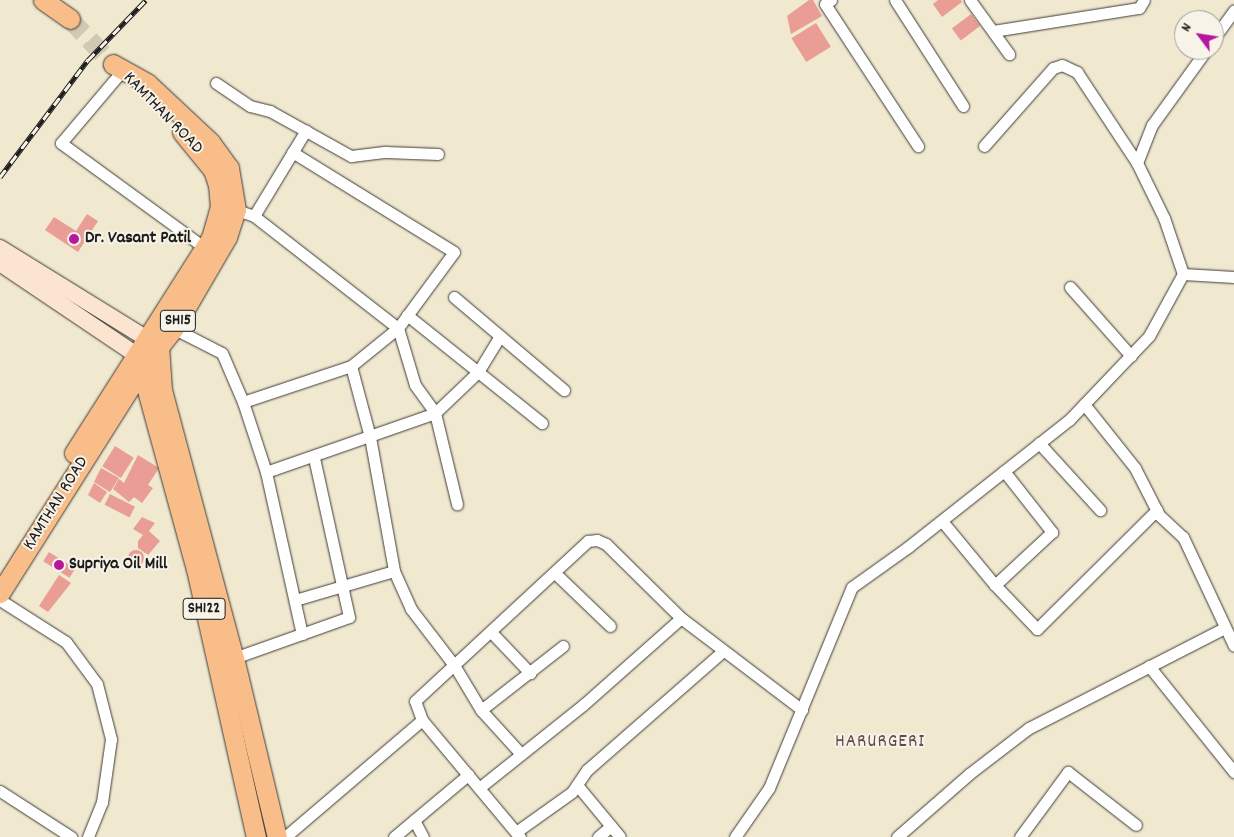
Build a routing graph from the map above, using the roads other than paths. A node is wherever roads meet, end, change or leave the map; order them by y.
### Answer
1 (43, 0) edge
2 (56, 0) edge
3 (830, 0) edge
4 (894, 0) edge
5 (970, 0) edge
6 (1144, 0) edge
7 (1234, 10) edge
8 (1224, 24) edge
9 (993, 31) junction
10 (1009, 54) dead end
11 (1199, 60) edge
12 (121, 72) junction
13 (216, 83) dead end
14 (963, 106) dead end
15 (306, 130) junction
16 (918, 146) dead end
17 (984, 146) dead end
18 (292, 152) junction
19 (438, 154) dead end
20 (1136, 164) junction
21 (236, 210) junction
22 (254, 216) junction
23 (222, 228) junction
24 (0, 248) edge
25 (205, 248) junction
26 (0, 263) edge
27 (1183, 274) junction
28 (1234, 277) edge
29 (1070, 287) dead end
30 (454, 298) dead end
31 (407, 315) junction
32 (166, 324) junction
33 (398, 328) junction
34 (500, 336) junction
35 (152, 342) junction
36 (1130, 356) junction
37 (352, 366) junction
38 (142, 368) junction
39 (478, 372) junction
40 (564, 390) dead end
41 (243, 402) junction
42 (1084, 404) junction
43 (436, 413) junction
44 (542, 423) dead end
45 (370, 437) junction
46 (1039, 443) junction
47 (314, 458) junction
48 (1004, 471) junction
49 (266, 472) junction
50 (456, 504) dead end
51 (1100, 510) dead end
52 (1157, 510) junction
53 (942, 520) junction
54 (0, 570) edge
55 (394, 571) junction
56 (556, 574) junction
57 (995, 585) junction
58 (341, 586) junction
59 (0, 593) edge
60 (0, 600) edge
61 (295, 600) junction
62 (681, 618) junction
63 (610, 626) dead end
64 (1224, 628) junction
65 (491, 632) junction
66 (302, 634) junction
67 (564, 646) dead end
68 (1234, 646) edge
69 (723, 650) junction
70 (234, 658) junction
71 (454, 665) junction
72 (1148, 666) junction
73 (530, 673) junction
74 (481, 710) junction
75 (802, 710) junction
76 (422, 720) junction
77 (521, 754) junction
78 (1234, 772) edge
79 (468, 775) junction
80 (577, 785) junction
81 (479, 788) junction
82 (0, 791) edge
83 (414, 820) junction
84 (1136, 825) dead end
85 (611, 826) junction
86 (518, 835) edge
87 (71, 837) edge
88 (88, 837) edge
89 (256, 837) edge
90 (277, 837) edge
91 (285, 837) edge
92 (394, 837) edge
93 (423, 837) edge
94 (598, 837) edge
95 (620, 837) edge
96 (735, 837) edge
97 (898, 837) edge
98 (1020, 837) edge

1 - 2 main road
3 - 16 street
4 - 14 street
5 - 9 street
6 - 9 street
7 - 8 street
9 - 10 street
11 - 20 street
12 - 21 main road, KAMTHAN ROAD / SH15
12 - 23 main road, KAMTHAN ROAD / SH15
12 - 25 street
13 - 15 street
15 - 18 street
15 - 19 street
17 - 20 street
18 - 22 street
18 - 31 street
20 - 27 street
21 - 22 street
21 - 23 main road, KAMTHAN ROAD / SH15
22 - 33 street
23 - 25 main road, KAMTHAN ROAD / SH15
23 - 32 main road, KAMTHAN ROAD / SH15
24 - 35 street
25 - 32 main road, KAMTHAN ROAD / SH15
26 - 38 street
27 - 28 street
27 - 36 street
29 - 36 street
30 - 34 street
31 - 33 street
31 - 39 street
32 - 35 main road, KAMTHAN ROAD / SH15
32 - 41 street
33 - 37 street
33 - 43 street
34 - 39 street
34 - 40 street
35 - 38 main road, KAMTHAN ROAD / SH15
35 - 70 main road
36 - 42 street
37 - 41 street
37 - 45 street
38 - 54 main road, KAMTHAN ROAD / SH15
38 - 59 main road, KAMTHAN ROAD / SH15
38 - 89 main road, SH122
39 - 43 street
39 - 44 street
41 - 49 street
42 - 46 street
42 - 52 street
43 - 45 street
43 - 50 street
45 - 47 street
45 - 55 street
46 - 48 street
46 - 51 street
47 - 49 street
47 - 58 street
48 - 53 street
48 - 57 street
49 - 61 street
52 - 57 street
52 - 64 street
53 - 57 street
53 - 75 street
55 - 58 street
55 - 71 street
56 - 62 street
56 - 63 street
56 - 65 street
58 - 61 street
58 - 66 street
60 - 88 street
61 - 66 street
62 - 69 street
62 - 77 street
64 - 68 street
64 - 72 street
65 - 71 street
65 - 73 street
66 - 70 street
67 - 73 street
69 - 75 street
69 - 80 street
70 - 90 main road
71 - 74 street
71 - 76 street
72 - 78 street
72 - 97 street
73 - 74 street
74 - 77 street
75 - 96 street
76 - 79 street
76 - 91 street
77 - 81 street
79 - 81 street
79 - 83 street
80 - 85 street
80 - 86 street
81 - 86 street
82 - 87 street
83 - 92 street
83 - 93 street
84 - 98 street
85 - 94 street
85 - 95 street

